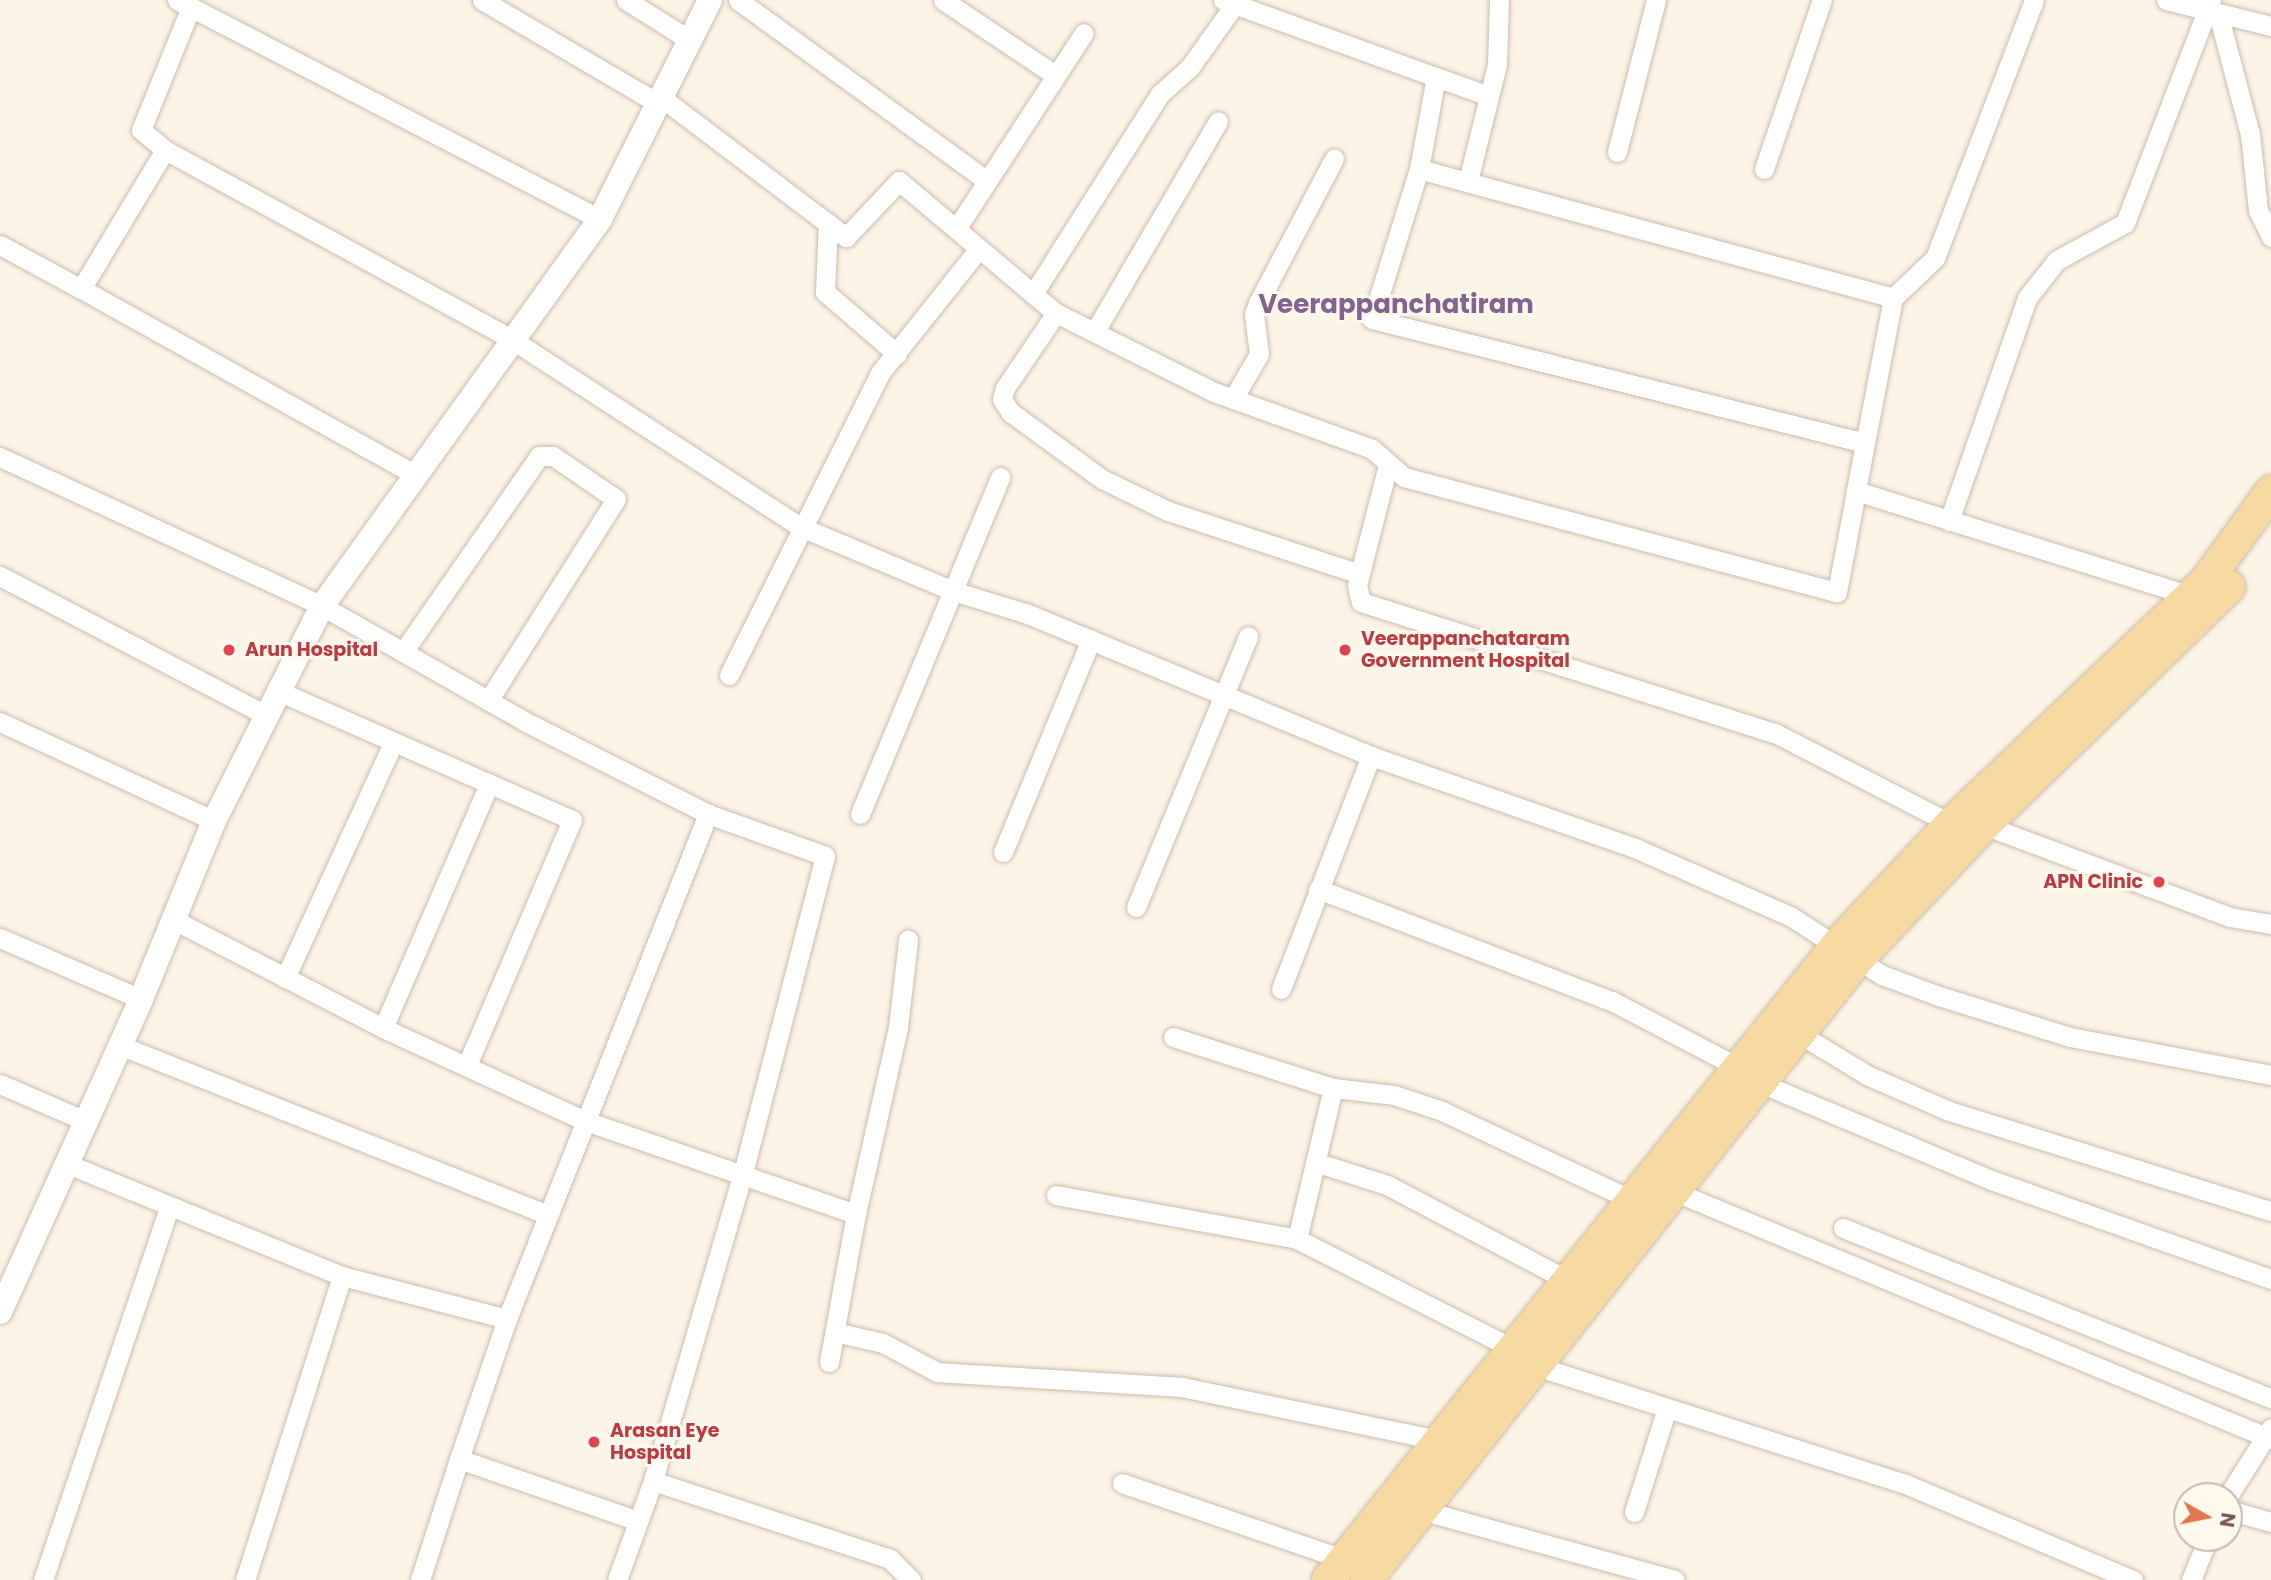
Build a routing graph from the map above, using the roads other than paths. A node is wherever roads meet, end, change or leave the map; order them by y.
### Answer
1 (482, 0) edge
2 (626, 0) edge
3 (710, 0) edge
4 (738, 0) edge
5 (943, 0) edge
6 (1499, 0) edge
7 (1656, 0) edge
8 (1822, 0) edge
9 (2034, 0) edge
10 (2166, 0) edge
11 (1229, 2) edge
12 (184, 3) edge
13 (2212, 10) edge
14 (2271, 26) edge
15 (1084, 33) dead end
16 (688, 39) junction
17 (1055, 75) junction
18 (1436, 78) junction
19 (1489, 96) junction
20 (661, 101) junction
21 (1218, 121) dead end
22 (165, 150) junction
23 (1617, 152) dead end
24 (1334, 159) dead end
25 (1419, 169) junction
26 (1764, 169) dead end
27 (987, 181) junction
28 (1468, 181) junction
29 (600, 219) junction
30 (828, 223) junction
31 (958, 226) junction
32 (2271, 237) edge
33 (0, 245) edge
34 (978, 251) junction
35 (81, 289) junction
36 (1033, 294) junction
37 (1893, 298) junction
38 (1056, 313) junction
39 (1095, 331) junction
40 (511, 339) junction
41 (897, 354) junction
42 (1233, 399) junction
43 (1866, 443) junction
44 (0, 457) edge
45 (1388, 465) junction
46 (414, 474) junction
47 (1000, 477) dead end
48 (1856, 491) junction
49 (2271, 492) edge
50 (1949, 521) junction
51 (801, 527) junction
52 (2271, 527) edge
53 (1360, 574) junction
54 (0, 576) edge
55 (953, 590) junction
56 (2191, 596) junction
57 (322, 606) junction
58 (1248, 636) dead end
59 (1091, 640) junction
60 (402, 652) junction
61 (729, 676) dead end
62 (276, 690) junction
63 (1225, 694) junction
64 (488, 701) junction
65 (264, 714) junction
66 (0, 722) edge
67 (393, 743) junction
68 (1371, 755) junction
69 (489, 784) junction
70 (708, 814) junction
71 (860, 814) dead end
72 (214, 821) junction
73 (1951, 824) junction
74 (1984, 825) junction
75 (1003, 852) dead end
76 (1318, 889) junction
77 (1136, 907) dead end
78 (174, 920) junction
79 (2271, 923) edge
80 (0, 938) edge
81 (908, 940) dead end
82 (1847, 952) junction
83 (285, 978) junction
84 (1281, 989) dead end
85 (141, 999) junction
86 (383, 1028) junction
87 (1797, 1033) junction
88 (1173, 1037) dead end
89 (119, 1045) junction
90 (467, 1065) junction
91 (1747, 1074) junction
92 (2271, 1075) edge
93 (0, 1084) edge
94 (1333, 1088) junction
95 (83, 1119) junction
96 (583, 1120) junction
97 (1315, 1162) junction
98 (65, 1163) junction
99 (741, 1176) junction
100 (1673, 1191) junction
101 (1056, 1195) dead end
102 (1632, 1200) junction
103 (169, 1206) junction
104 (2271, 1211) edge
105 (546, 1214) junction
106 (856, 1214) junction
107 (1843, 1228) dead end
108 (1297, 1240) junction
109 (342, 1276) junction
110 (2271, 1279) edge
111 (1571, 1282) junction
112 (0, 1312) edge
113 (506, 1320) junction
114 (835, 1332) junction
115 (1525, 1357) junction
116 (829, 1362) dead end
117 (2271, 1398) edge
118 (1667, 1408) junction
119 (2269, 1434) edge
120 (1437, 1440) junction
121 (458, 1459) junction
122 (653, 1481) junction
123 (2237, 1482) edge
124 (1122, 1483) dead end
125 (1421, 1510) junction
126 (1634, 1512) dead end
127 (2243, 1514) edge
128 (638, 1521) junction
129 (2271, 1522) edge
130 (2202, 1552) edge
131 (1335, 1570) edge
132 (2095, 1573) edge
133 (43, 1580) edge
134 (245, 1580) edge
135 (420, 1580) edge
136 (617, 1580) edge
137 (911, 1580) edge
138 (1366, 1580) edge
139 (1675, 1580) edge
140 (2133, 1580) edge
141 (2191, 1580) edge

1 - 20 street
2 - 16 street
3 - 16 street
4 - 27 street
5 - 17 street
6 - 19 street
7 - 23 street
8 - 26 street
9 - 37 street
10 - 13 street
11 - 18 street
11 - 36 street
12 - 22 street
12 - 29 street
13 - 14 street
13 - 32 street
13 - 50 street
15 - 17 street
16 - 20 street
17 - 27 street
18 - 19 street
18 - 25 street
19 - 28 street
20 - 29 street
20 - 30 street
21 - 39 street
22 - 35 street
22 - 40 street
24 - 42 street
25 - 28 street
25 - 43 street
27 - 31 street
28 - 37 street
29 - 40 street
30 - 31 street
30 - 41 street
31 - 34 street
33 - 35 street
34 - 36 street
34 - 41 street
35 - 46 street
36 - 38 street
37 - 43 street
38 - 39 street
38 - 53 street
39 - 42 street
40 - 46 street
40 - 51 street
41 - 51 street
42 - 45 street
43 - 48 street
44 - 57 street
45 - 48 street
45 - 53 street
46 - 57 street
47 - 55 street
48 - 50 street
49 - 56 main road
50 - 56 street
51 - 55 street
51 - 61 street
52 - 74 main road
53 - 73 street
54 - 65 street
55 - 59 street
55 - 71 street
56 - 73 main road
57 - 60 street
57 - 62 street
58 - 63 street
59 - 63 street
59 - 75 street
60 - 64 street
60 - 64 street
62 - 65 street
62 - 67 street
63 - 68 street
63 - 77 street
64 - 70 street
65 - 72 street
66 - 72 street
67 - 69 street
67 - 83 street
68 - 76 street
68 - 82 street
69 - 86 street
69 - 90 street
70 - 96 street
70 - 99 street
72 - 78 street
73 - 82 main road
74 - 79 street
74 - 82 main road
76 - 84 street
76 - 91 street
78 - 83 street
78 - 85 street
80 - 85 street
81 - 106 street
82 - 87 main road
82 - 91 main road
82 - 92 street
83 - 86 street
85 - 89 street
86 - 90 street
87 - 91 main road
87 - 104 street
88 - 94 street
89 - 95 street
89 - 105 street
90 - 96 street
91 - 100 main road
91 - 102 main road
91 - 110 street
93 - 95 street
94 - 97 street
94 - 102 street
95 - 98 street
96 - 99 street
96 - 105 street
97 - 108 street
97 - 111 street
98 - 103 street
98 - 112 street
99 - 106 street
99 - 122 street
100 - 115 main road
100 - 119 street
101 - 108 street
102 - 111 main road
103 - 109 street
103 - 133 street
105 - 113 street
106 - 114 street
107 - 117 street
108 - 115 street
109 - 113 street
109 - 134 street
111 - 115 main road
113 - 121 street
114 - 116 street
114 - 120 street
115 - 118 street
115 - 120 main road
115 - 125 main road
118 - 126 street
118 - 132 street
119 - 123 street
120 - 131 main road
121 - 128 street
121 - 135 street
122 - 128 street
122 - 137 street
124 - 131 street
125 - 138 main road
125 - 139 street
127 - 129 street
128 - 136 street
130 - 141 street
132 - 140 street

